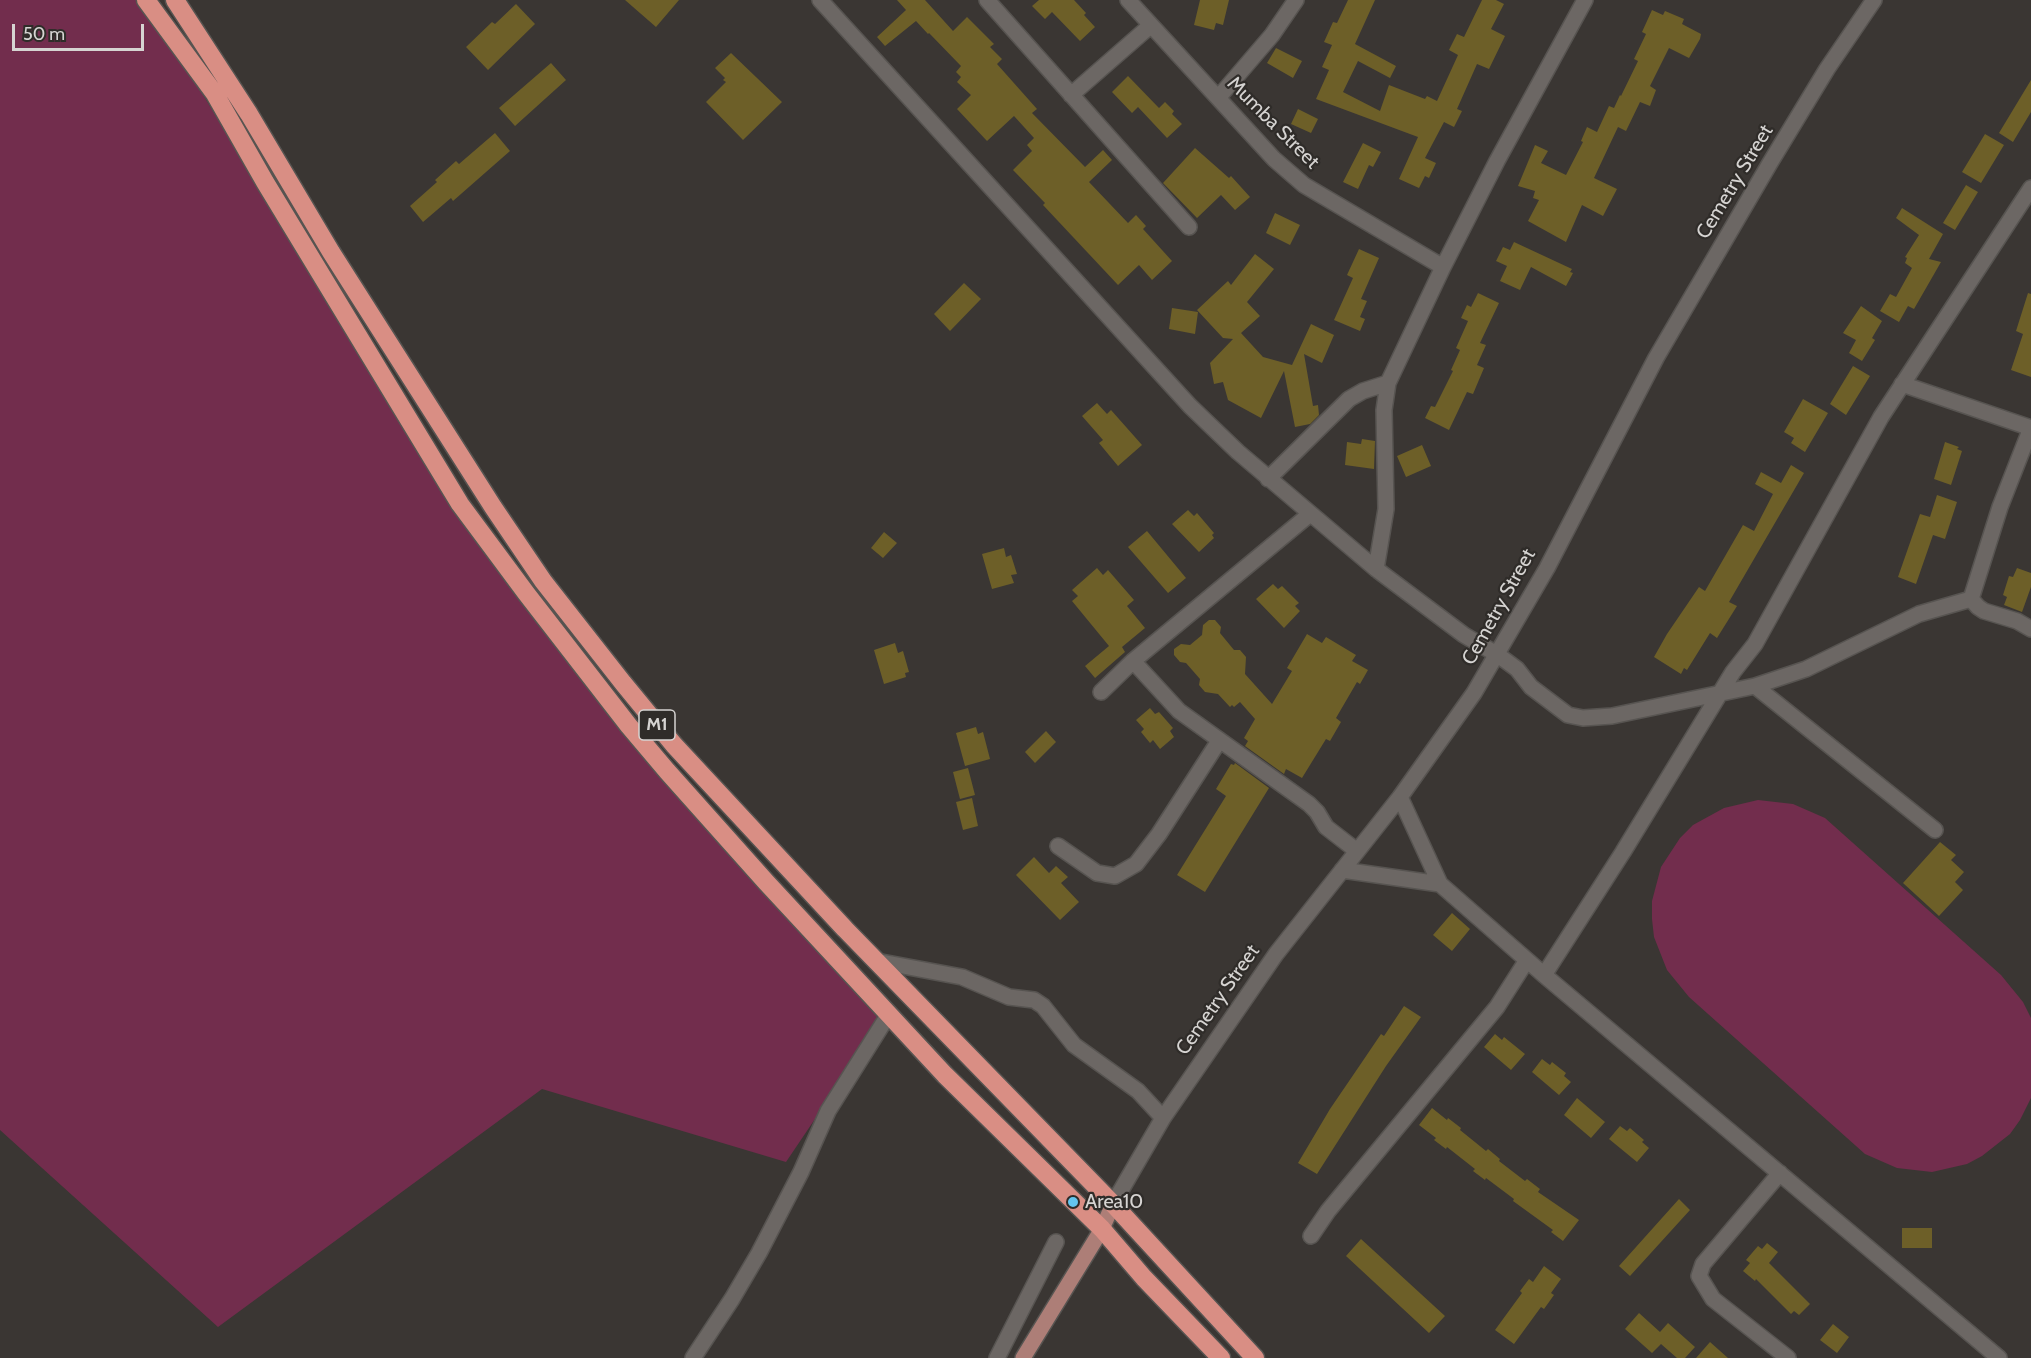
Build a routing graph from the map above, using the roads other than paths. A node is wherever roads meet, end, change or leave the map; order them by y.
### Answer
1 (146, 0) edge
2 (175, 0) edge
3 (820, 0) edge
4 (987, 0) edge
5 (1128, 0) edge
6 (1296, 0) edge
7 (1585, 0) edge
8 (1874, 0) edge
9 (1150, 26) junction
10 (1071, 95) junction
11 (1218, 98) junction
12 (2031, 188) edge
13 (1189, 227) dead end
14 (1443, 267) junction
15 (1388, 382) junction
16 (1902, 384) junction
17 (2030, 428) edge
18 (1269, 479) junction
19 (1310, 514) junction
20 (1376, 569) junction
21 (1971, 599) junction
22 (2031, 629) edge
23 (1498, 655) junction
24 (1133, 661) junction
25 (1755, 686) junction
26 (1722, 691) junction
27 (1101, 692) dead end
28 (1219, 741) junction
29 (1400, 796) junction
30 (1935, 830) dead end
31 (1058, 846) dead end
32 (1357, 851) junction
33 (1342, 870) junction
34 (1440, 884) junction
35 (1527, 960) junction
36 (876, 961) junction
37 (1544, 975) junction
38 (889, 1014) junction
39 (1163, 1118) junction
40 (1780, 1173) junction
41 (1113, 1204) junction
42 (1102, 1229) junction
43 (1311, 1236) dead end
44 (1056, 1242) dead end
45 (693, 1358) edge
46 (997, 1358) edge
47 (1023, 1358) edge
48 (1221, 1358) edge
49 (1255, 1358) edge
50 (1788, 1358) edge
51 (2000, 1358) edge

1 - 38 highway, M1
2 - 36 highway, M1
3 - 18 street
4 - 10 street
5 - 9 street, Mumba Street
6 - 11 street
7 - 14 street
8 - 23 street, Cemetry Street
9 - 10 street
9 - 11 street, Mumba Street
10 - 13 street
11 - 14 street, Mumba Street
12 - 16 street
14 - 15 street
15 - 18 street
15 - 20 street
16 - 17 street
16 - 26 street
17 - 21 street
18 - 19 street
19 - 20 street
19 - 24 street
20 - 23 street
21 - 22 street
21 - 25 street
23 - 26 street
23 - 29 street, Cemetry Street
24 - 27 street
24 - 28 street
25 - 26 street
25 - 30 street
26 - 37 street
28 - 31 street
28 - 32 street
29 - 32 street, Cemetry Street
29 - 34 street
32 - 33 street, Cemetry Street
33 - 34 street
33 - 39 street, Cemetry Street
34 - 35 street
35 - 37 street
35 - 43 street
36 - 39 street
36 - 41 highway, M1
37 - 40 street
38 - 42 highway, M1
38 - 45 street
39 - 41 street, Cemetry Street
40 - 50 street
40 - 51 street
41 - 42 main road
41 - 49 highway, M1
42 - 47 main road
42 - 48 highway, M1
44 - 46 street

